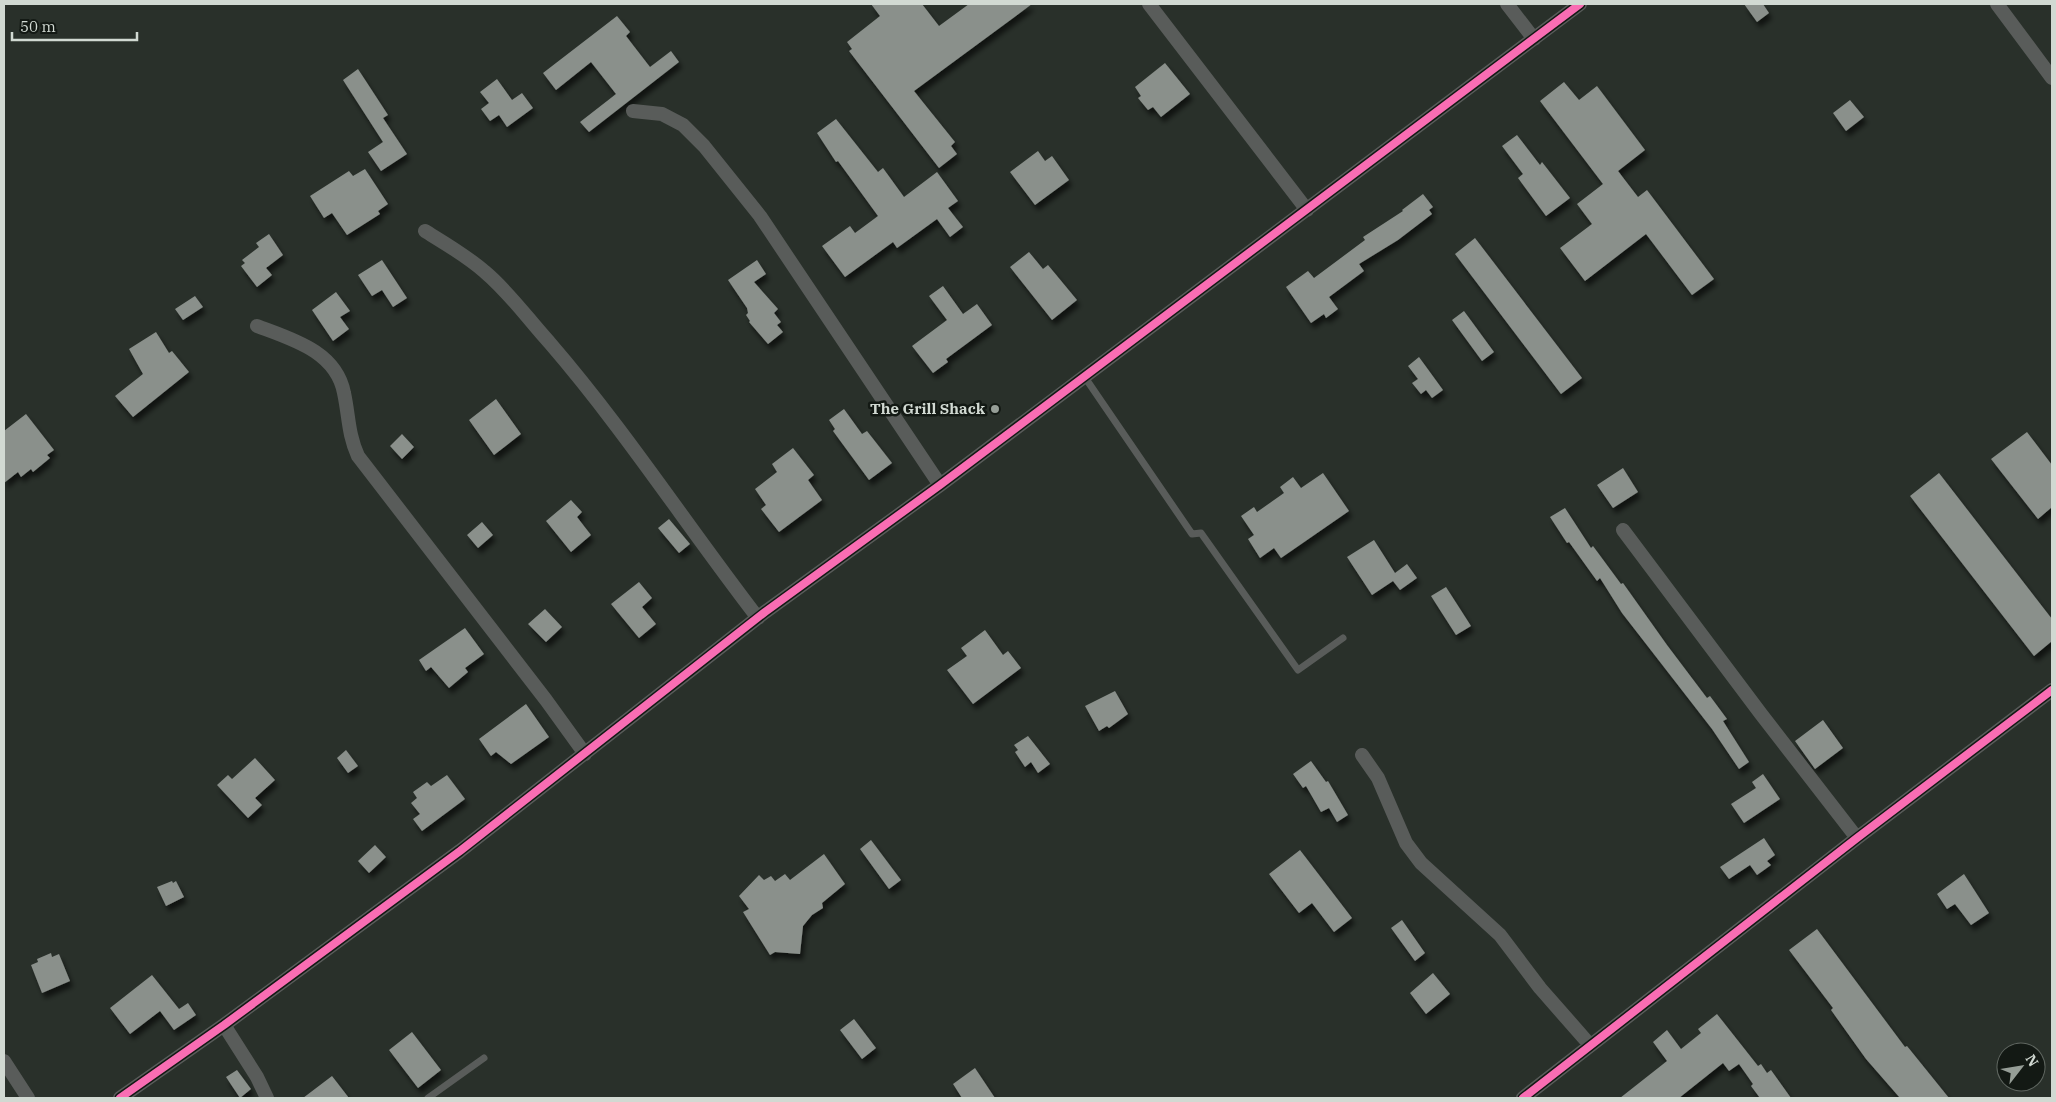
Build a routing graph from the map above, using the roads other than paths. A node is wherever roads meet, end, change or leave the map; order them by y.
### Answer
1 (1149, 4) edge
2 (1507, 4) edge
3 (1580, 4) edge
4 (1997, 4) edge
5 (1534, 39) junction
6 (2052, 78) edge
7 (633, 111) dead end
8 (1306, 210) junction
9 (425, 231) dead end
10 (257, 326) dead end
11 (1084, 376) junction
12 (940, 485) junction
13 (1623, 530) dead end
14 (758, 618) junction
15 (1343, 638) dead end
16 (2052, 690) edge
17 (584, 754) junction
18 (1362, 755) dead end
19 (1857, 838) junction
20 (224, 1025) junction
21 (1590, 1045) junction
22 (484, 1058) dead end
23 (4, 1061) edge
24 (1527, 1097) edge
25 (28, 1098) edge
26 (120, 1098) edge
27 (267, 1098) edge
28 (428, 1098) edge

1 - 8 street
2 - 5 street
3 - 5 street
4 - 6 street
5 - 8 street
7 - 12 street
8 - 11 street
9 - 14 street
10 - 17 street
11 - 12 street
11 - 15 lane
12 - 14 street
13 - 19 street
14 - 17 street
16 - 19 street
17 - 20 street
18 - 21 street
19 - 21 street
20 - 26 street
20 - 27 street
21 - 24 street
22 - 28 lane
23 - 25 street

